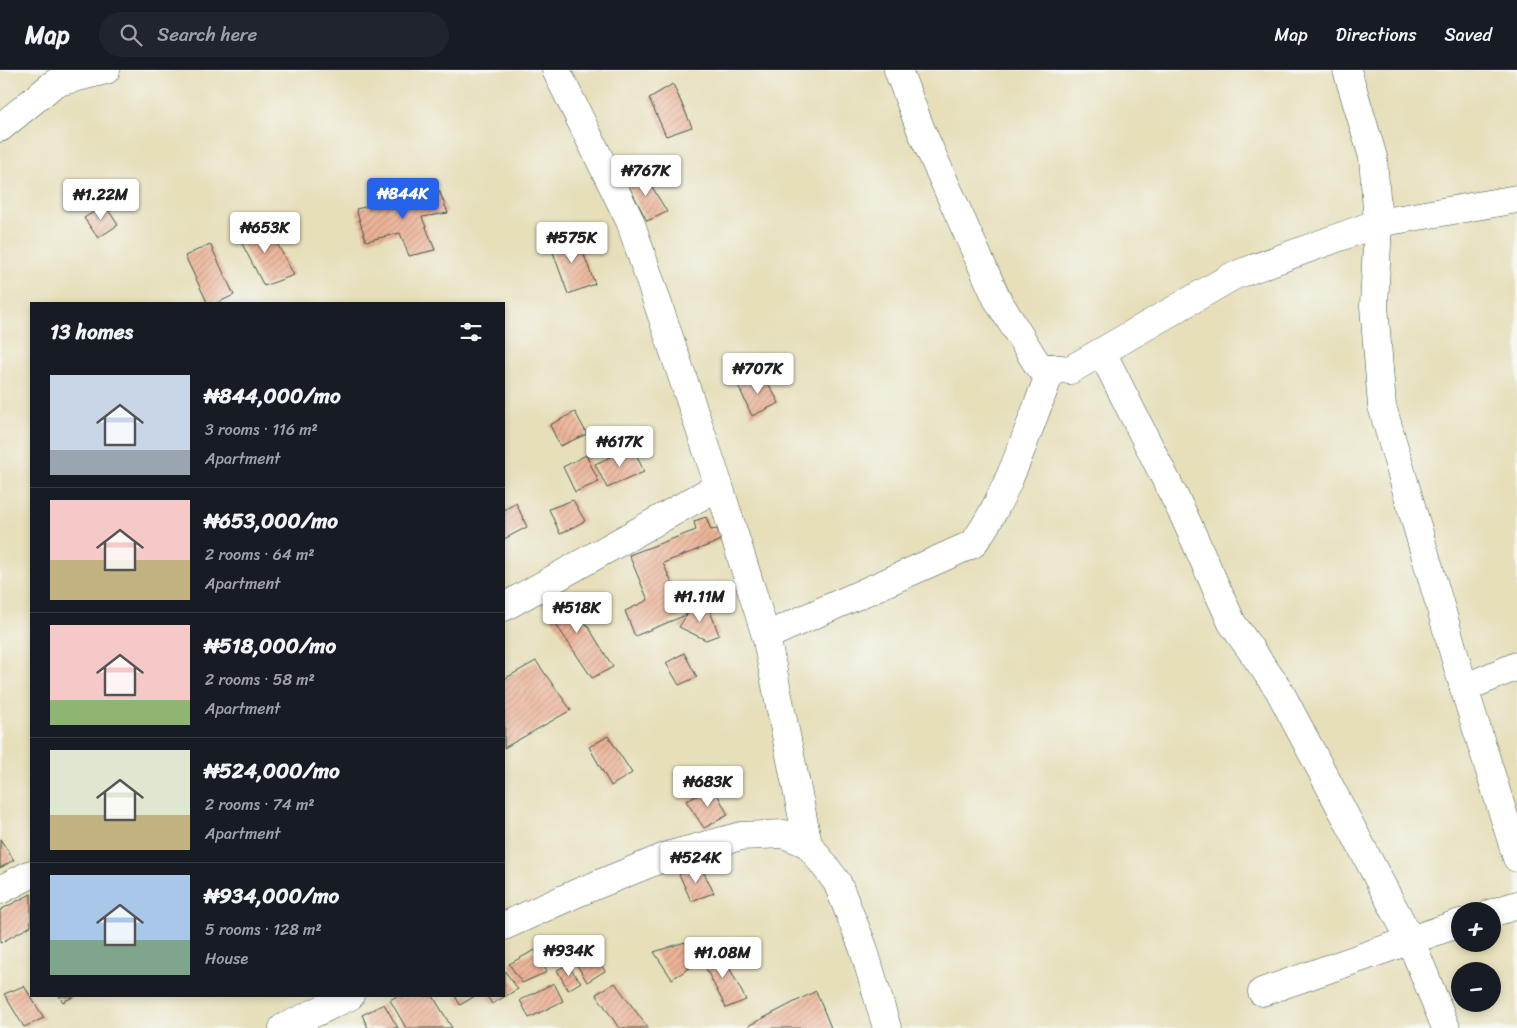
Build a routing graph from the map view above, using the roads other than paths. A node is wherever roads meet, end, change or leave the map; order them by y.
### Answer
1 (106, 70) edge
2 (556, 70) edge
3 (898, 70) edge
4 (1347, 70) edge
5 (0, 128) edge
6 (1517, 200) edge
7 (1378, 223) junction
8 (1102, 352) junction
9 (1052, 368) junction
10 (719, 486) junction
11 (505, 606) edge
12 (766, 636) junction
13 (1517, 666) edge
14 (1464, 688) junction
15 (808, 844) junction
16 (1517, 858) edge
17 (30, 875) edge
18 (0, 890) edge
19 (1517, 905) edge
20 (1501, 909) edge
21 (505, 926) edge
22 (1451, 926) edge
23 (1410, 939) junction
24 (1262, 992) dead end
25 (348, 997) edge
26 (283, 1028) edge
27 (887, 1028) edge
28 (1446, 1028) edge

1 - 5 street
2 - 10 street
3 - 9 street
4 - 7 street
6 - 7 street
7 - 8 street
7 - 14 street
8 - 9 street
8 - 23 street
9 - 12 street
10 - 11 street
10 - 12 street
12 - 15 street
13 - 14 street
14 - 16 street
15 - 21 street
15 - 27 street
17 - 18 street
19 - 20 street
22 - 23 street
23 - 24 street
23 - 28 street
25 - 26 street

